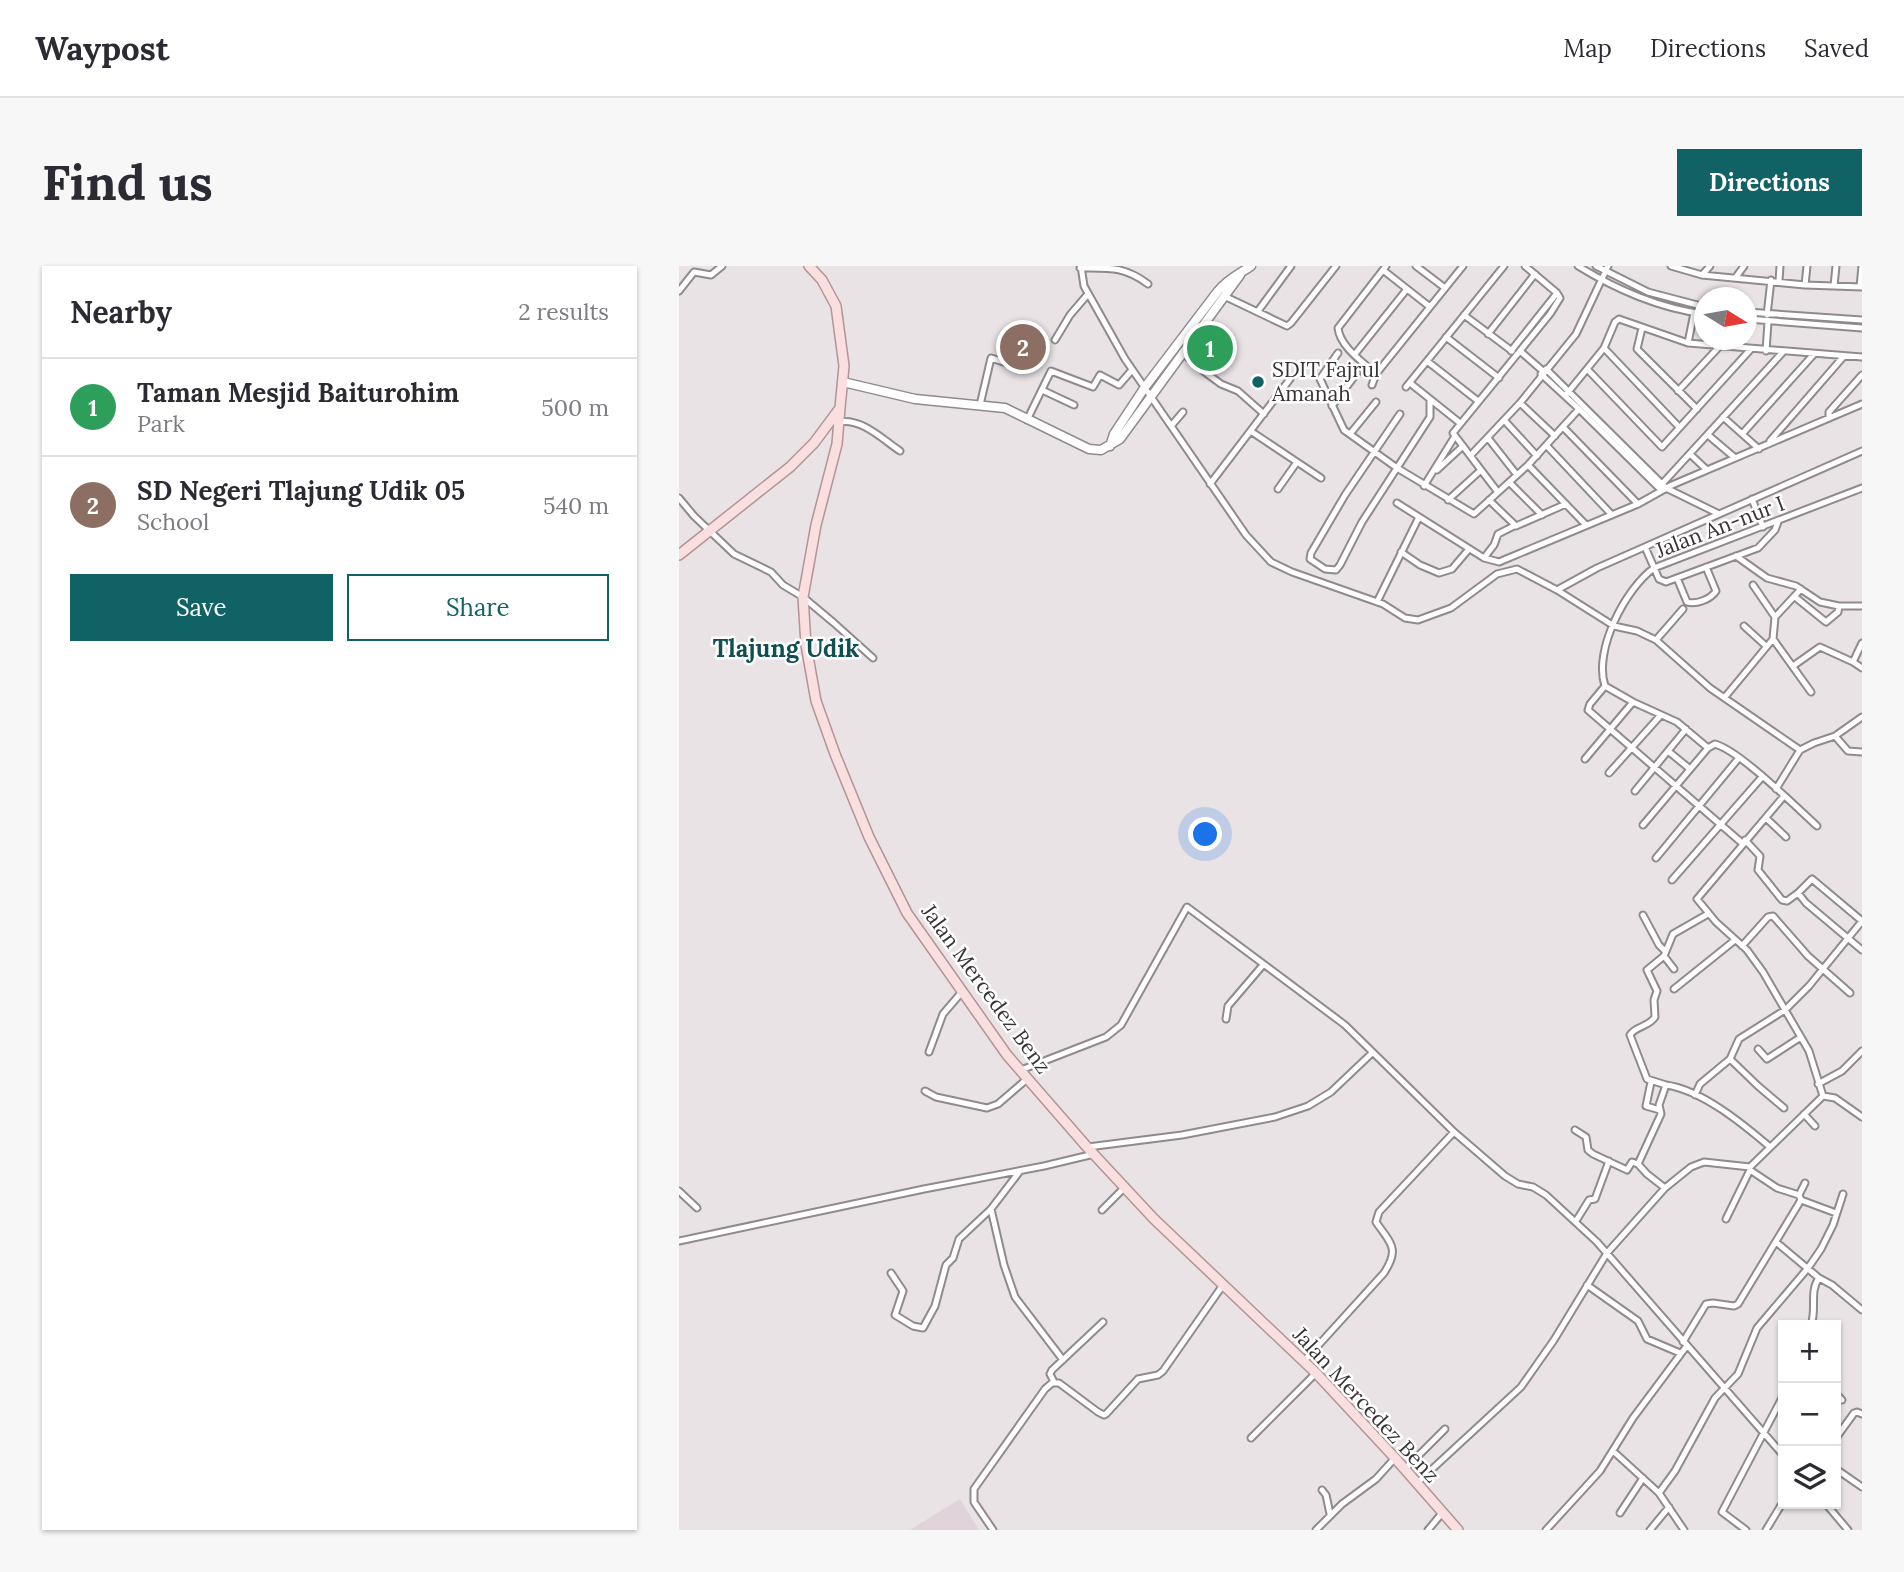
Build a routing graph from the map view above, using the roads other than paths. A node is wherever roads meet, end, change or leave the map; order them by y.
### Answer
1 (722, 266) edge
2 (809, 266) edge
3 (1251, 266) edge
4 (1291, 266) edge
5 (1335, 266) edge
6 (1416, 266) edge
7 (1463, 266) edge
8 (1504, 266) edge
9 (1525, 266) edge
10 (1578, 266) edge
11 (1596, 266) edge
12 (1674, 266) edge
13 (1710, 266) edge
14 (1744, 266) edge
15 (1780, 266) edge
16 (1807, 266) edge
17 (1836, 266) edge
18 (1862, 266) edge
19 (1081, 267) edge
20 (1384, 268) edge
21 (1606, 269) edge
22 (1535, 274) junction
23 (1702, 275) junction
24 (1736, 277) junction
25 (1601, 281) junction
26 (1771, 281) junction
27 (1779, 281) junction
28 (1148, 284) dead end
29 (1805, 285) junction
30 (1834, 286) junction
31 (1861, 287) edge
32 (1445, 288) junction
33 (1407, 289) junction
34 (679, 290) edge
35 (1221, 293) junction
36 (1088, 294) junction
37 (1694, 304) edge
38 (1430, 307) junction
39 (1258, 311) junction
40 (1694, 313) joint
41 (1757, 313) edge
42 (1767, 314) junction
43 (1464, 316) junction
44 (1813, 316) junction
45 (1757, 320) edge
46 (1862, 320) edge
47 (1767, 322) junction
48 (1813, 326) junction
49 (1642, 328) junction
50 (1862, 328) edge
51 (1488, 334) junction
52 (1446, 337) junction
53 (1055, 340) dead end
54 (1688, 343) junction
55 (1694, 344) edge
56 (1604, 348) junction
57 (1717, 350) edge
58 (1750, 350) joint
59 (1766, 351) junction
60 (1182, 352) junction
61 (1516, 352) junction
62 (1783, 352) junction
63 (1338, 353) dead end
64 (1355, 354) junction
65 (1814, 354) junction
66 (1845, 356) junction
67 (1862, 357) edge
68 (1427, 361) junction
69 (1019, 367) dead end
70 (1132, 370) junction
71 (1588, 370) junction
72 (1543, 372) junction
73 (1357, 373) dead end
74 (1376, 374) junction
75 (1862, 374) edge
76 (1499, 378) junction
77 (1290, 379) dead end
78 (843, 382) junction
79 (1372, 385) dead end
80 (1145, 387) junction
81 (1042, 390) junction
82 (1678, 391) junction
83 (1567, 394) junction
84 (1151, 398) junction
85 (1430, 399) junction
86 (1478, 401) junction
87 (1375, 402) dead end
88 (1520, 403) junction
89 (1862, 404) edge
90 (980, 405) junction
91 (1074, 405) dead end
92 (1332, 406) junction
93 (839, 408) junction
94 (1579, 409) junction
95 (1697, 409) junction
96 (1183, 412) dead end
97 (1264, 414) junction
98 (1400, 414) dead end
99 (1723, 417) junction
100 (1829, 417) junction
101 (1027, 420) junction
102 (1504, 420) junction
103 (839, 422) junction
104 (1460, 423) junction
105 (1171, 426) junction
106 (1563, 427) junction
107 (1679, 427) junction
108 (1252, 432) junction
109 (1743, 433) junction
110 (1350, 434) junction
111 (1708, 435) junction
112 (1455, 436) junction
113 (1555, 436) junction
114 (1488, 438) junction
115 (1769, 444) junction
116 (1546, 445) junction
117 (1110, 446) junction
118 (1463, 446) junction
119 (1759, 449) junction
120 (900, 451) dead end
121 (1862, 451) edge
122 (1374, 452) junction
123 (1690, 454) junction
124 (1471, 455) junction
125 (1537, 456) junction
126 (1734, 457) junction
127 (1297, 462) junction
128 (1528, 465) junction
129 (1397, 468) junction
130 (1481, 470) junction
131 (1707, 470) junction
132 (1432, 474) junction
133 (1517, 475) junction
134 (1321, 478) dead end
135 (1509, 482) junction
136 (1210, 484) junction
137 (1424, 486) junction
138 (1663, 487) junction
139 (1862, 488) edge
140 (1278, 489) dead end
141 (1497, 491) junction
142 (679, 498) edge
143 (1752, 499) junction
144 (1448, 500) junction
145 (1489, 500) junction
146 (1397, 503) dead end
147 (1566, 504) junction
148 (1639, 504) junction
149 (1717, 513) junction
150 (1542, 515) junction
151 (1612, 515) junction
152 (1419, 517) junction
153 (1778, 522) junction
154 (1586, 525) junction
155 (1514, 526) junction
156 (1763, 527) junction
157 (710, 531) junction
158 (1645, 547) junction
159 (1469, 549) junction
160 (1401, 552) junction
161 (679, 555) edge
162 (1736, 556) junction
163 (1484, 558) junction
164 (1706, 566) junction
165 (1654, 568) junction
166 (1677, 579) junction
167 (1753, 585) dead end
168 (1801, 589) junction
169 (1557, 590) junction
170 (803, 597) junction
171 (1795, 597) junction
172 (1377, 602) junction
173 (1839, 606) junction
174 (1862, 606) edge
175 (1683, 609) dead end
176 (1775, 617) junction
177 (1614, 626) junction
178 (1744, 626) dead end
179 (1773, 639) junction
180 (1656, 640) junction
181 (1862, 643) edge
182 (1766, 646) junction
183 (873, 657) dead end
184 (1853, 662) junction
185 (1793, 666) junction
186 (1862, 668) edge
187 (1605, 685) junction
188 (1811, 692) dead end
189 (1725, 697) junction
190 (1633, 702) junction
191 (1660, 716) junction
192 (1862, 717) edge
193 (1610, 729) junction
194 (1686, 729) junction
195 (1835, 736) junction
196 (1632, 748) junction
197 (1708, 748) junction
198 (1800, 750) junction
199 (1668, 751) junction
200 (1862, 752) edge
201 (1738, 759) junction
202 (1585, 760) dead end
203 (1654, 767) junction
204 (1689, 769) junction
205 (1609, 773) dead end
206 (1762, 777) junction
207 (1676, 787) junction
208 (1776, 789) junction
209 (1635, 791) dead end
210 (1784, 796) junction
211 (1698, 804) junction
212 (1766, 818) junction
213 (1720, 824) junction
214 (1643, 825) dead end
215 (1817, 826) dead end
216 (1786, 837) dead end
217 (1744, 842) junction
218 (1656, 858) dead end
219 (1672, 880) dead end
220 (1798, 893) junction
221 (1708, 914) junction
222 (1643, 915) dead end
223 (1862, 921) edge
224 (1735, 940) junction
225 (1848, 940) junction
226 (1742, 946) junction
227 (1862, 950) edge
228 (1665, 953) junction
229 (1263, 965) junction
230 (1674, 969) dead end
231 (1823, 970) junction
232 (1674, 989) dead end
233 (961, 993) junction
234 (1850, 993) dead end
235 (1784, 1010) junction
236 (1226, 1019) dead end
237 (1801, 1037) junction
238 (1759, 1049) dead end
239 (1862, 1051) edge
240 (929, 1052) dead end
241 (1372, 1053) junction
242 (1730, 1059) junction
243 (1021, 1070) junction
244 (1028, 1079) junction
245 (1651, 1082) junction
246 (1818, 1084) junction
247 (1666, 1085) junction
248 (925, 1091) dead end
249 (1695, 1095) junction
250 (1823, 1096) junction
251 (1784, 1108) dead end
252 (1661, 1110) junction
253 (1804, 1114) junction
254 (1862, 1117) edge
255 (1815, 1126) dead end
256 (1575, 1130) dead end
257 (1454, 1132) junction
258 (1770, 1147) junction
259 (1090, 1150) junction
260 (1609, 1161) junction
261 (1638, 1164) junction
262 (1750, 1168) junction
263 (1020, 1171) junction
264 (1805, 1183) dead end
265 (1125, 1187) junction
266 (1664, 1188) junction
267 (679, 1191) edge
268 (1843, 1194) dead end
269 (1800, 1197) junction
270 (697, 1208) dead end
271 (991, 1209) junction
272 (1102, 1210) dead end
273 (1836, 1213) junction
274 (1726, 1219) dead end
275 (1576, 1221) junction
276 (679, 1241) edge
277 (1776, 1242) junction
278 (1607, 1253) junction
279 (1808, 1268) junction
280 (891, 1273) dead end
281 (1819, 1278) junction
282 (1223, 1284) junction
283 (1587, 1285) junction
284 (1862, 1310) edge
285 (1813, 1320) edge
286 (1103, 1322) dead end
287 (1685, 1344) junction
288 (1679, 1353) junction
289 (1063, 1360) junction
290 (1304, 1361) junction
291 (1316, 1373) junction
292 (1054, 1382) junction
293 (1724, 1388) junction
294 (1778, 1405) edge
295 (1862, 1414) edge
296 (1445, 1429) dead end
297 (1841, 1431) edge
298 (1764, 1432) junction
299 (1251, 1438) dead end
300 (1778, 1449) edge
301 (1613, 1451) junction
302 (1395, 1458) junction
303 (1405, 1469) junction
304 (1841, 1472) edge
305 (1643, 1478) junction
306 (1417, 1483) junction
307 (1862, 1487) edge
308 (1322, 1490) dead end
309 (1659, 1493) junction
310 (1669, 1507) junction
311 (1779, 1509) edge
312 (1830, 1509) edge
313 (1443, 1513) junction
314 (1619, 1513) dead end
315 (1330, 1514) junction
316 (993, 1530) edge
317 (1316, 1530) edge
318 (1428, 1530) edge
319 (1458, 1530) edge
320 (1546, 1530) edge
321 (1650, 1530) edge
322 (1684, 1530) edge
323 (1746, 1530) edge
324 (1766, 1530) edge
325 (1848, 1530) edge

1 - 34 street
2 - 78 main road, Jalan Mercedez Benz
3 - 35 street
4 - 39 street
5 - 39 street
6 - 32 street
7 - 32 street
8 - 43 street
9 - 22 street
10 - 25 street
11 - 21 street
12 - 23 street
13 - 23 street
14 - 24 street
15 - 27 street
16 - 29 street
17 - 30 street
18 - 31 street
19 - 28 street
19 - 36 street
20 - 33 street
20 - 64 street
21 - 25 street
21 - 37 street
22 - 51 street
22 - 61 street
23 - 24 street
24 - 26 street
25 - 40 street
25 - 72 street
26 - 27 street
26 - 42 street
27 - 29 street
29 - 30 street
30 - 31 street
32 - 38 street
33 - 38 street
33 - 64 street
35 - 39 street
35 - 60 street
35 - 80 street
36 - 53 street
36 - 70 street
38 - 74 street
40 - 54 street
41 - 42 street
42 - 44 street
42 - 47 street
43 - 51 street
43 - 52 street
44 - 46 street
44 - 48 street
45 - 47 street
47 - 48 street
47 - 59 street
48 - 50 street
49 - 54 street
49 - 56 street
49 - 82 street
51 - 61 street
52 - 68 street
52 - 76 street
54 - 55 street
56 - 71 street
56 - 107 street
57 - 82 street
58 - 59 street
58 - 95 street
59 - 62 street
60 - 84 street
60 - 97 street
61 - 72 street
61 - 76 street
62 - 65 street
62 - 99 street
63 - 92 street
64 - 74 street
65 - 66 street
65 - 109 street
66 - 67 street
66 - 115 street
68 - 85 street
68 - 86 street
69 - 90 street
70 - 80 street
70 - 81 street
71 - 83 street
71 - 107 street
72 - 83 street
72 - 88 street
73 - 92 street
74 - 79 street
75 - 100 street
76 - 86 street
77 - 97 street
78 - 90 street
78 - 93 main road, Jalan Mercedez Benz
80 - 84 street
80 - 117 street
81 - 91 street
81 - 101 street
82 - 95 street
83 - 94 street
83 - 138 street
84 - 105 street
84 - 117 street
85 - 104 street
85 - 129 street
86 - 104 street
87 - 110 street
88 - 102 street
88 - 113 street
89 - 100 street
90 - 101 street
92 - 110 street
93 - 103 main road, Jalan Mercedez Benz
93 - 157 main road
94 - 106 street
94 - 138 street
95 - 107 street
96 - 105 street
97 - 108 street
98 - 122 street
99 - 109 street
99 - 111 street
100 - 115 street
101 - 117 street
102 - 114 street
102 - 125 street
103 - 120 street
103 - 170 main road, Jalan Mercedez Benz
104 - 112 street
105 - 136 street
106 - 113 street
106 - 148 street
108 - 127 street
108 - 136 street
109 - 119 street
110 - 122 street
111 - 123 street
111 - 126 street
112 - 118 street
112 - 132 street
113 - 116 street
114 - 124 street
114 - 133 street
115 - 119 street
116 - 125 street
116 - 151 street
118 - 124 street
118 - 132 street
119 - 126 street
121 - 143 street
122 - 129 street
122 - 129 street
123 - 131 street
123 - 138 street
124 - 130 street
125 - 128 street
126 - 131 street
127 - 134 street
127 - 140 street
128 - 133 street
128 - 147 street
129 - 137 street
130 - 141 street
130 - 144 street
131 - 138 street
132 - 137 street
133 - 135 street
135 - 141 street
135 - 150 street
136 - 172 street
137 - 144 street
138 - 148 street
138 - 149 street
139 - 153 street, Jalan An-nur I
141 - 145 street
142 - 157 street
143 - 149 street
143 - 156 street
144 - 145 street
145 - 155 street
146 - 152 street
147 - 150 street
147 - 154 street
148 - 151 street
149 - 158 street
150 - 155 street
151 - 154 street
152 - 159 street
152 - 160 street
153 - 156 street, Jalan An-nur I
153 - 162 street
154 - 163 street
155 - 163 street
156 - 165 street, Jalan An-nur I
157 - 161 main road
157 - 170 street
158 - 165 street
158 - 169 street
159 - 160 street
159 - 163 street
160 - 172 street
162 - 164 street
162 - 168 street
164 - 166 street
164 - 166 street
165 - 166 street
165 - 177 street, Jalan An-nur I
167 - 176 street
168 - 171 street
168 - 173 street
169 - 172 street
169 - 177 street
170 - 183 street
170 - 233 main road, Jalan Mercedez Benz
171 - 173 street
171 - 176 street
173 - 174 street
175 - 180 street
176 - 179 street
177 - 180 street
177 - 187 street, Jalan An-nur I
178 - 182 street
179 - 182 street
179 - 185 street
180 - 189 street
181 - 184 street
182 - 189 street
184 - 185 street
184 - 186 street
185 - 188 street
187 - 190 street
187 - 193 street
189 - 198 street
190 - 191 street
190 - 193 street
191 - 194 street
191 - 196 street
192 - 195 street
193 - 196 street
193 - 202 street
194 - 197 street
194 - 199 street
195 - 198 street
195 - 200 street
196 - 203 street
196 - 205 street
197 - 201 street
197 - 204 street
198 - 208 street
199 - 203 street
199 - 204 street
201 - 206 street
201 - 211 street
203 - 207 street
203 - 209 street
204 - 207 street
206 - 208 street
206 - 213 street
207 - 211 street
207 - 214 street
208 - 210 street
210 - 212 street
210 - 215 street
211 - 213 street
211 - 218 street
212 - 216 street
212 - 217 street
213 - 217 street
213 - 219 street
217 - 220 street
217 - 221 street
220 - 223 street
220 - 225 street
221 - 224 street
221 - 228 street
222 - 228 street
223 - 225 street
224 - 226 street
224 - 232 street
225 - 227 street
225 - 231 street
226 - 231 street
226 - 235 street
228 - 230 street
228 - 245 street
229 - 236 street
229 - 241 street
229 - 243 street
231 - 234 street
231 - 235 street
233 - 240 street
233 - 243 main road, Jalan Mercedez Benz
235 - 237 street
235 - 242 street
237 - 238 street
237 - 246 street
239 - 246 street
241 - 257 street
241 - 259 street
242 - 249 street
242 - 251 street
243 - 244 main road, Jalan Mercedez Benz
244 - 248 street
244 - 259 main road, Jalan Mercedez Benz
245 - 247 street
245 - 252 street
246 - 250 street
247 - 249 street
247 - 252 street
249 - 258 street
250 - 253 street
250 - 254 street
252 - 261 street
253 - 255 street
253 - 258 street
256 - 260 street
257 - 275 street
257 - 290 street
258 - 262 street
259 - 263 street
259 - 265 main road, Jalan Mercedez Benz
260 - 261 street
260 - 275 street
261 - 266 street
262 - 266 street
262 - 269 street
262 - 274 street
263 - 271 street
263 - 276 street
264 - 269 street
265 - 272 street
265 - 282 main road, Jalan Mercedez Benz
266 - 278 street
267 - 270 street
268 - 273 street
269 - 273 street
269 - 277 street
271 - 280 street
271 - 289 street
273 - 279 street
275 - 278 street
277 - 279 street
277 - 287 street
278 - 283 street
278 - 287 street
279 - 281 street
279 - 293 street
281 - 284 street
281 - 285 street
282 - 290 main road, Jalan Mercedez Benz
282 - 292 street
283 - 288 street
283 - 306 street
286 - 289 street
287 - 288 street
287 - 293 street
288 - 301 street
289 - 292 street
290 - 291 main road, Jalan Mercedez Benz
291 - 299 street
291 - 302 main road, Jalan Mercedez Benz
292 - 316 street
293 - 298 street
293 - 309 street
294 - 298 street
295 - 297 street
296 - 303 street
298 - 300 street
298 - 323 street
301 - 305 street
301 - 320 street
302 - 303 main road, Jalan Mercedez Benz
302 - 315 street
303 - 306 main road, Jalan Mercedez Benz
304 - 307 street
305 - 309 street
305 - 314 street
306 - 313 main road, Jalan Mercedez Benz
308 - 315 street
309 - 310 street
310 - 321 street
310 - 322 street
311 - 324 street
312 - 325 street
313 - 318 street
313 - 319 main road, Jalan Mercedez Benz
315 - 317 street

